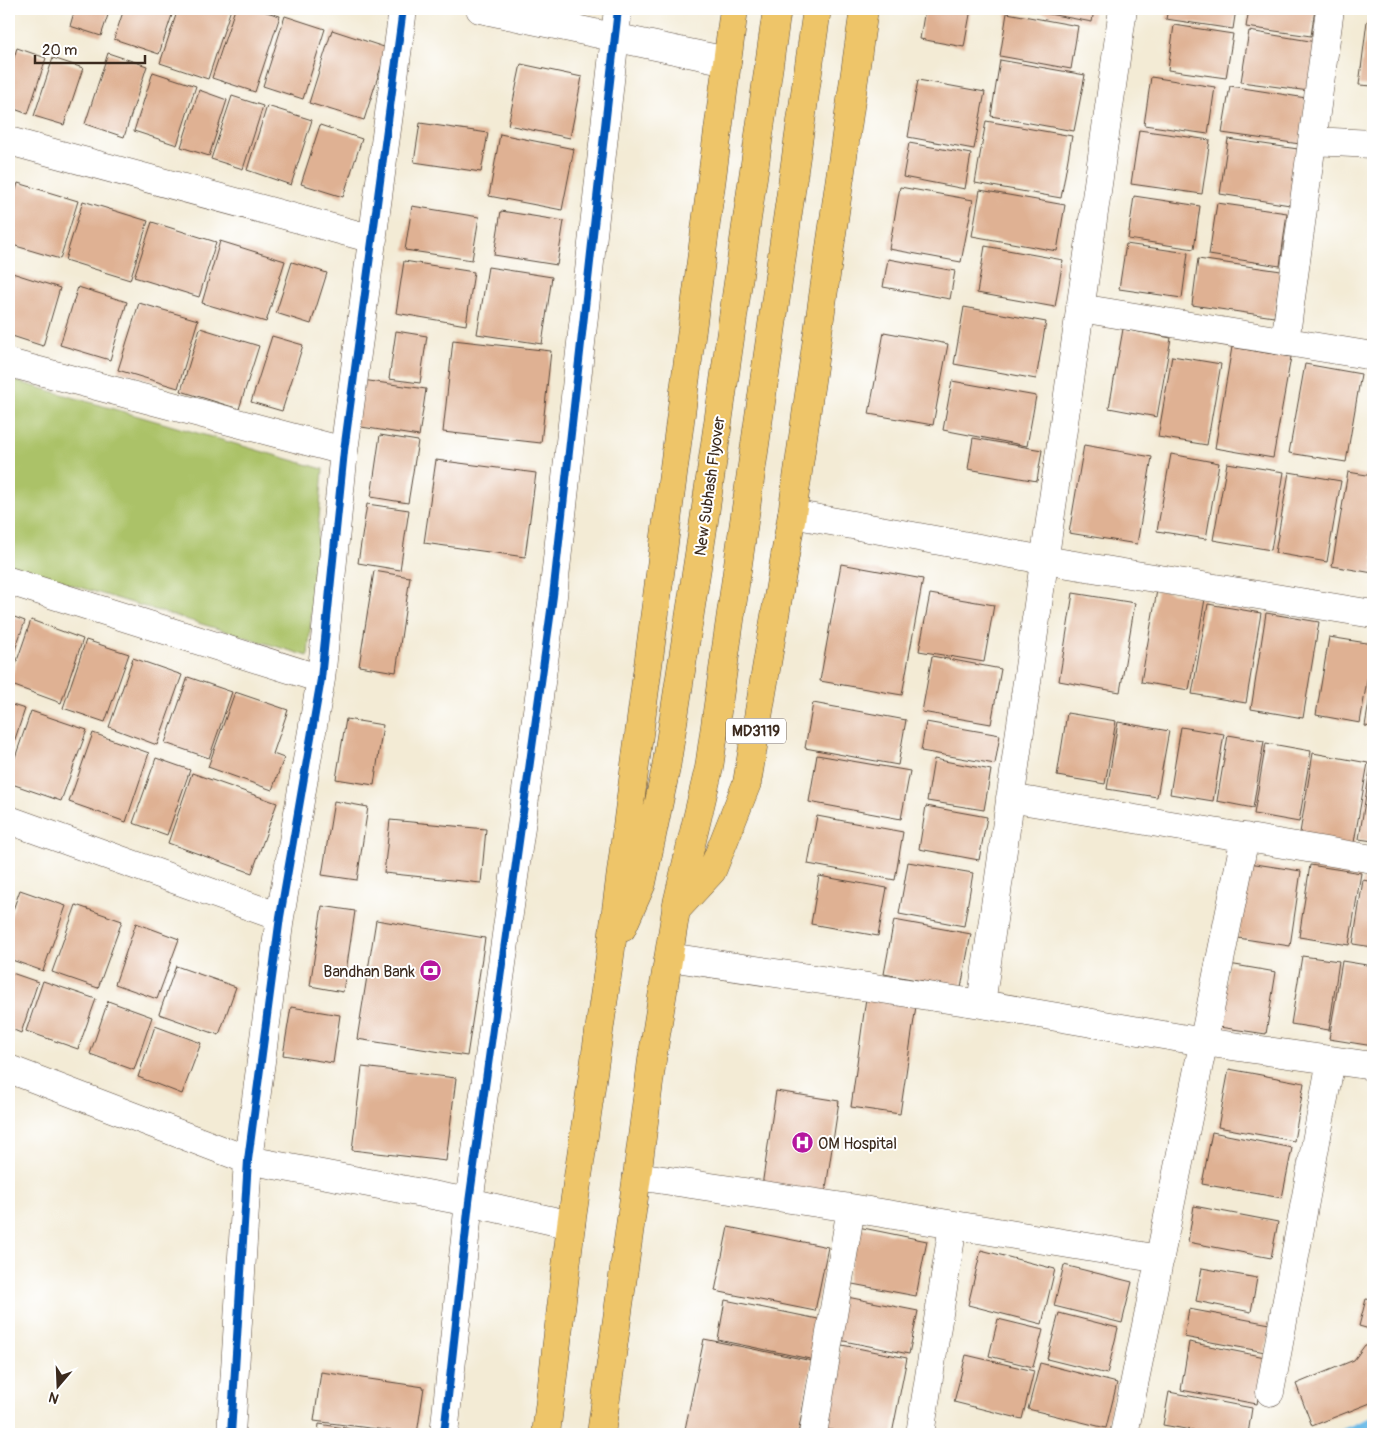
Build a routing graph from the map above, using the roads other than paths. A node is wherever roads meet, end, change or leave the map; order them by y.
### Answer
1 (402, 9) edge
2 (480, 9) edge
3 (618, 9) edge
4 (734, 9) edge
5 (777, 9) edge
6 (817, 9) edge
7 (864, 9) edge
8 (1123, 9) edge
9 (1330, 9) edge
10 (613, 37) junction
11 (727, 61) junction
12 (9, 141) edge
13 (1312, 141) junction
14 (1373, 144) edge
15 (373, 239) junction
16 (1080, 308) junction
17 (1285, 342) junction
18 (1373, 356) edge
19 (9, 363) edge
20 (344, 451) junction
21 (792, 514) junction
22 (1044, 560) junction
23 (9, 581) edge
24 (1373, 614) edge
25 (321, 679) junction
26 (1010, 798) junction
27 (9, 820) edge
28 (1245, 837) junction
29 (1373, 858) edge
30 (676, 910) junction
31 (280, 917) junction
32 (610, 956) junction
33 (669, 957) junction
34 (981, 1004) junction
35 (1204, 1042) junction
36 (1331, 1060) junction
37 (1373, 1066) edge
38 (9, 1069) edge
39 (248, 1160) junction
40 (638, 1176) junction
41 (469, 1202) junction
42 (851, 1208) junction
43 (571, 1225) junction
44 (953, 1225) junction
45 (1160, 1259) junction
46 (1270, 1392) dead end
47 (231, 1434) edge
48 (444, 1434) edge
49 (546, 1434) edge
50 (601, 1434) edge
51 (813, 1434) edge
52 (920, 1434) edge
53 (1124, 1434) edge

1 - 15 street
2 - 10 street
3 - 10 street
4 - 11 main road
5 - 32 main road, New Subhash Flyover
6 - 30 main road
7 - 21 main road, MD3119
8 - 16 street
9 - 13 street
10 - 11 street
10 - 41 street
11 - 32 main road
12 - 15 street
13 - 14 street
13 - 17 street
15 - 20 street
16 - 17 street
16 - 22 street
17 - 18 street
19 - 20 street
20 - 25 street
21 - 22 street
21 - 30 main road, MD3119
22 - 24 street
22 - 26 street
23 - 25 street
25 - 31 street
26 - 28 street
26 - 34 street
27 - 31 street
28 - 29 street
28 - 35 street
30 - 33 main road
31 - 39 street
32 - 43 main road
33 - 34 street
33 - 40 main road
34 - 35 street
35 - 36 street
35 - 45 street
36 - 37 street
36 - 46 street
38 - 39 street
39 - 41 street
39 - 47 street
40 - 42 street
40 - 50 main road
41 - 43 street
41 - 48 street
42 - 44 street
42 - 51 street
43 - 49 main road
44 - 45 street
44 - 52 street
45 - 53 street

